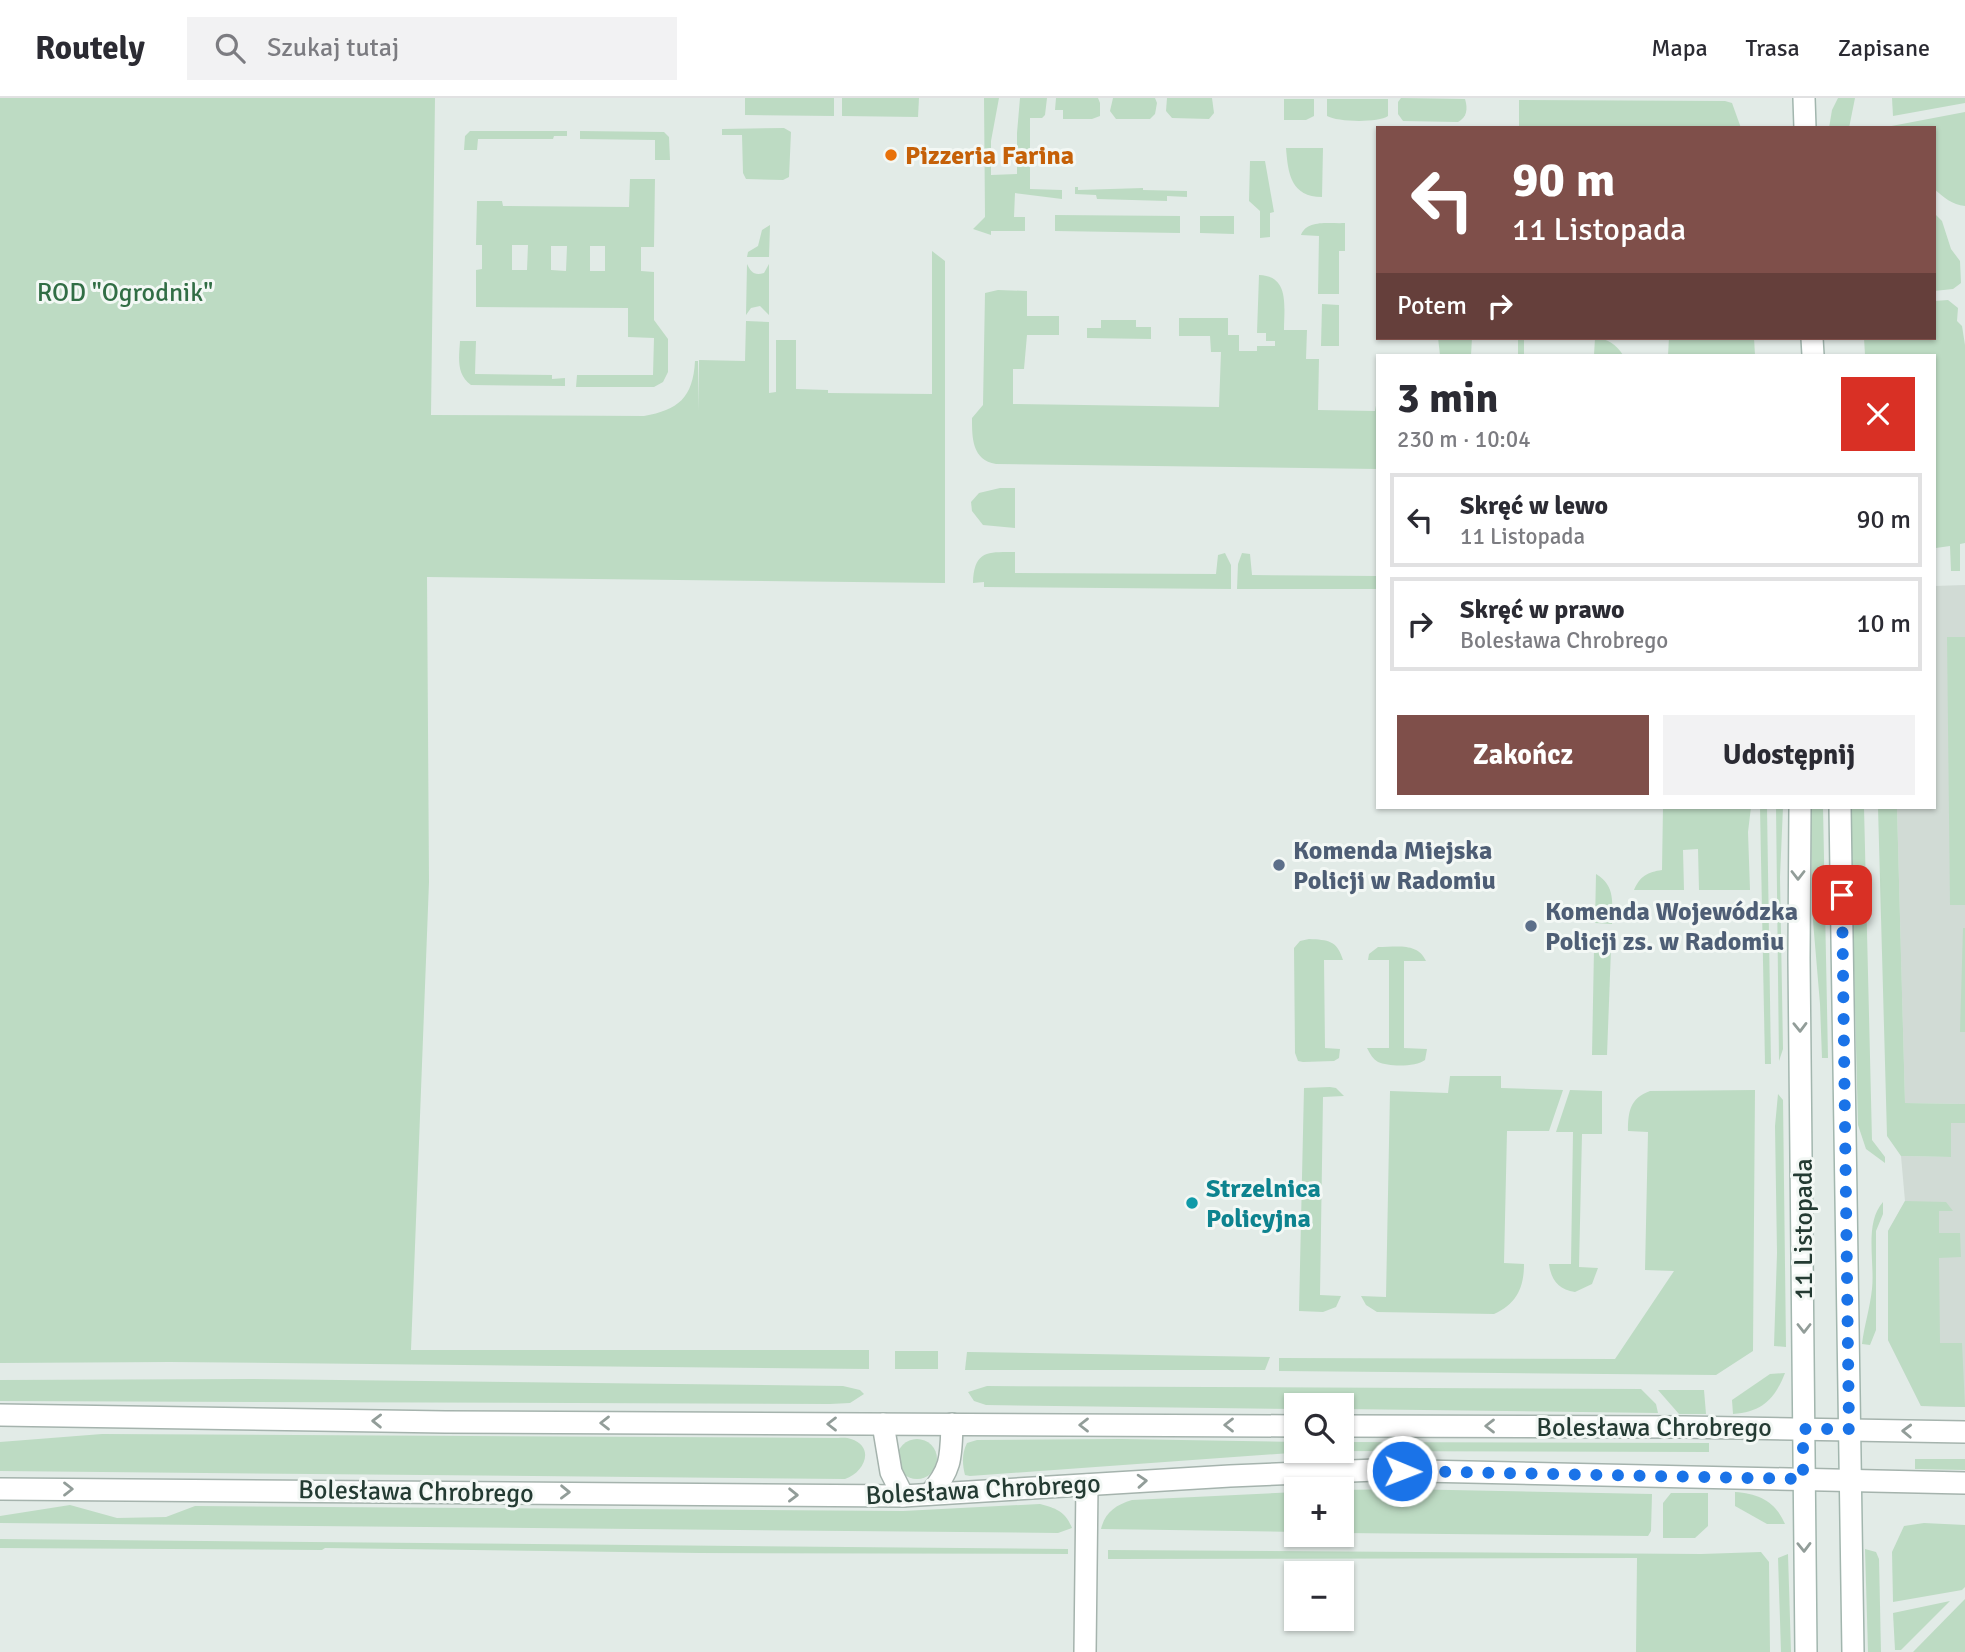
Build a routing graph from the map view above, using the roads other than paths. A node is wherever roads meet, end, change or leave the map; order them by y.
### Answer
1 (1804, 98) edge
2 (1805, 126) edge
3 (1800, 809) edge
4 (1840, 809) edge
5 (0, 1415) edge
6 (883, 1424) junction
7 (952, 1424) junction
8 (1284, 1426) edge
9 (1354, 1426) edge
10 (1803, 1429) junction
11 (1849, 1429) junction
12 (1965, 1432) edge
13 (1803, 1479) junction
14 (1849, 1479) junction
15 (1965, 1483) edge
16 (1087, 1485) junction
17 (0, 1489) edge
18 (930, 1494) junction
19 (903, 1496) junction
20 (1085, 1652) edge
21 (1806, 1652) edge
22 (1853, 1652) edge

1 - 2 street
3 -> 10 street, 11 Listopada
4 - 11 street, 11 Listopada
6 -> 5 street
6 - 7 street
6 - 19 street
8 -> 7 street
7 - 18 street
10 -> 9 street, Bolesława Chrobrego
10 - 11 street, Bolesława Chrobrego
10 - 13 street, 11 Listopada
12 -> 11 street, Bolesława Chrobrego
11 - 14 street, 11 Listopada
13 - 14 street, Bolesława Chrobrego
16 -> 13 street, Bolesława Chrobrego
13 -> 21 street, 11 Listopada
14 - 15 street, Bolesława Chrobrego
14 - 22 street, 11 Listopada
16 - 18 street, Bolesława Chrobrego
16 - 20 street
17 -> 19 street, Bolesława Chrobrego
18 - 19 street, Bolesława Chrobrego

